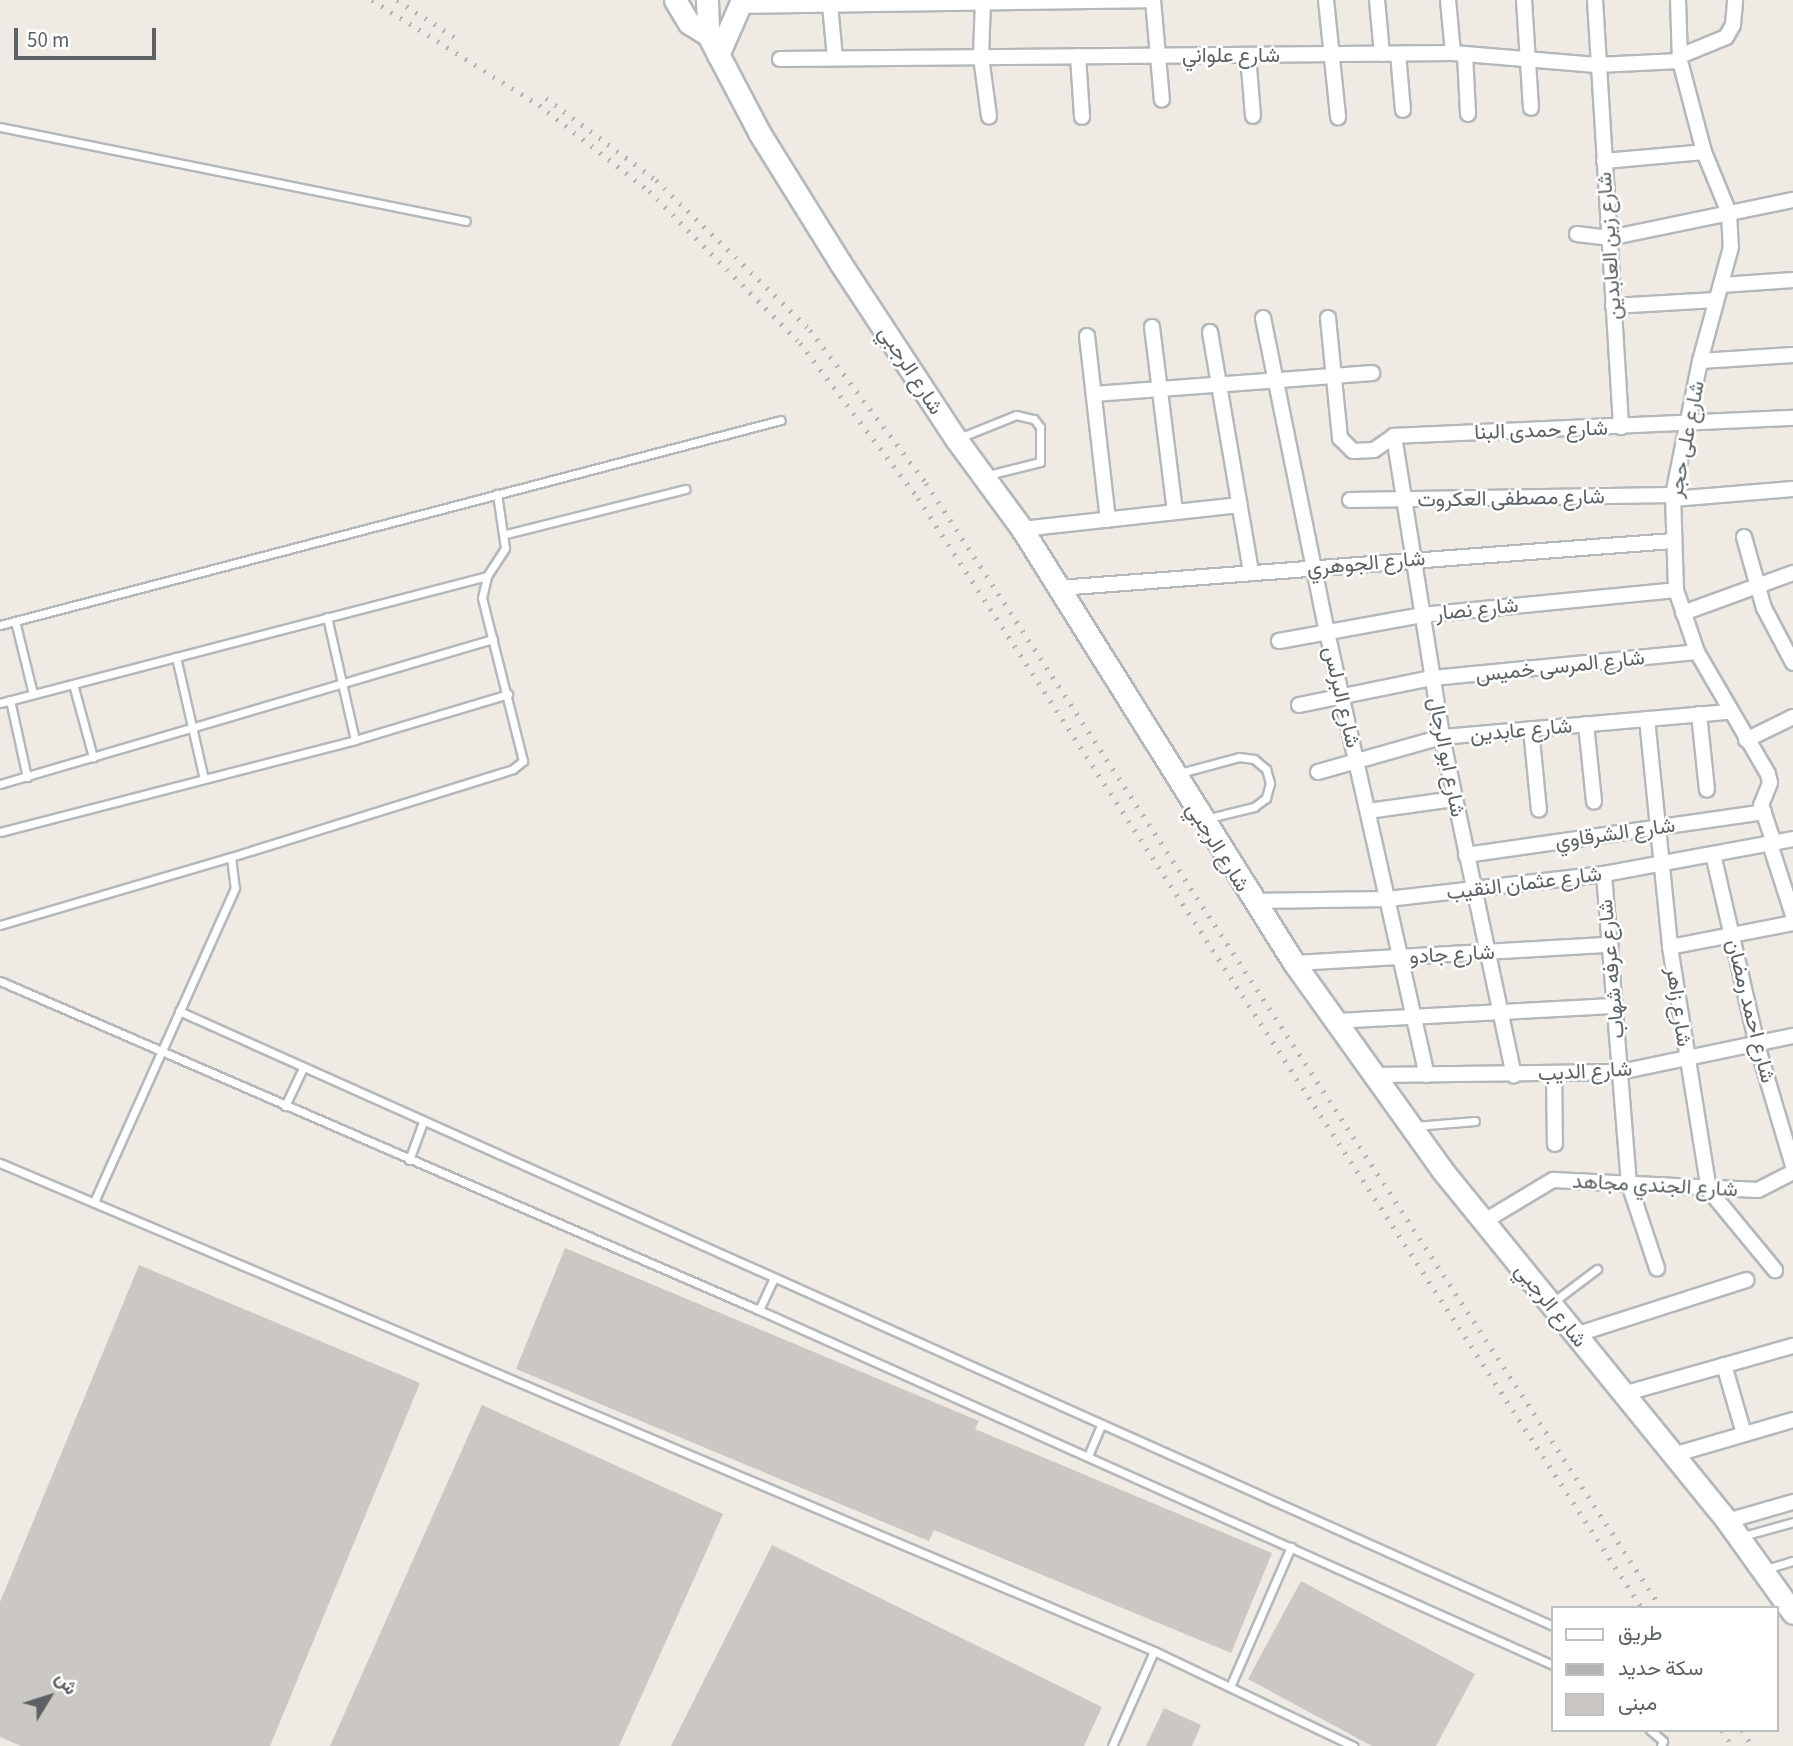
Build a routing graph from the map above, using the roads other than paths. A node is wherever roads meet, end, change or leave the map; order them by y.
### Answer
1 (675, 0) edge
2 (707, 0) edge
3 (1153, 0) edge
4 (1326, 0) edge
5 (1377, 0) edge
6 (1448, 0) edge
7 (1524, 0) edge
8 (1595, 0) edge
9 (1678, 0) edge
10 (1735, 0) edge
11 (983, 1) edge
12 (740, 3) edge
13 (830, 5) junction
14 (708, 35) junction
15 (1332, 54) junction
16 (1382, 54) junction
17 (1398, 54) junction
18 (1459, 54) junction
19 (718, 55) junction
20 (1248, 55) junction
21 (1078, 56) junction
22 (1158, 56) junction
23 (981, 57) junction
24 (835, 58) junction
25 (780, 59) dead end
26 (1528, 59) junction
27 (1680, 59) junction
28 (1597, 65) junction
29 (1162, 100) dead end
30 (1531, 108) dead end
31 (1403, 110) dead end
32 (1468, 114) dead end
33 (989, 116) dead end
34 (1253, 116) dead end
35 (1082, 117) dead end
36 (1338, 117) dead end
37 (0, 127) edge
38 (1704, 152) junction
39 (1604, 162) junction
40 (1793, 200) edge
41 (1729, 213) junction
42 (466, 221) dead end
43 (1577, 234) dead end
44 (1609, 237) junction
45 (1793, 281) edge
46 (1721, 285) junction
47 (1716, 300) junction
48 (1613, 306) junction
49 (1263, 318) dead end
50 (1328, 318) dead end
51 (1152, 327) dead end
52 (1210, 332) dead end
53 (1087, 336) dead end
54 (1793, 355) edge
55 (1700, 361) junction
56 (1373, 373) dead end
57 (1334, 376) junction
58 (1276, 381) junction
59 (1219, 385) junction
60 (1160, 389) junction
61 (1094, 394) junction
62 (1793, 418) edge
63 (781, 420) dead end
64 (1687, 424) junction
65 (1621, 427) junction
66 (1394, 436) junction
67 (956, 439) junction
68 (983, 476) junction
69 (685, 489) dead end
70 (1793, 489) edge
71 (497, 494) junction
72 (1673, 497) junction
73 (1350, 500) dead end
74 (1403, 500) junction
75 (1240, 505) junction
76 (1175, 512) junction
77 (1108, 520) junction
78 (1022, 529) junction
79 (506, 534) junction
80 (1744, 537) dead end
81 (1673, 541) junction
82 (1412, 559) junction
83 (1315, 567) junction
84 (1251, 572) junction
85 (1793, 573) edge
86 (486, 576) junction
87 (1758, 586) junction
88 (1059, 588) junction
89 (1676, 590) junction
90 (1683, 614) junction
91 (1422, 615) junction
92 (327, 617) junction
93 (15, 621) junction
94 (0, 625) edge
95 (1327, 632) junction
96 (493, 639) junction
97 (1279, 641) dead end
98 (1697, 652) junction
99 (177, 657) junction
100 (1793, 663) edge
101 (1432, 678) junction
102 (73, 684) junction
103 (342, 684) junction
104 (33, 694) junction
105 (508, 694) junction
106 (1342, 696) junction
107 (10, 700) junction
108 (0, 703) edge
109 (1299, 705) dead end
110 (1728, 712) junction
111 (1699, 714) junction
112 (1793, 717) edge
113 (1647, 719) junction
114 (1586, 724) junction
115 (192, 728) junction
116 (1531, 729) junction
117 (1442, 737) junction
118 (355, 740) junction
119 (1746, 740) junction
120 (93, 757) junction
121 (1357, 762) junction
122 (1318, 772) dead end
123 (1173, 774) junction
124 (27, 776) junction
125 (204, 779) junction
126 (0, 785) edge
127 (1707, 790) dead end
128 (1455, 799) junction
129 (1594, 802) dead end
130 (1539, 810) dead end
131 (1368, 811) junction
132 (1763, 812) junction
133 (1201, 820) junction
134 (1657, 827) junction
135 (0, 832) edge
136 (1793, 839) edge
137 (1772, 843) junction
138 (1713, 854) junction
139 (1466, 855) junction
140 (231, 857) junction
141 (1661, 863) junction
142 (1604, 874) junction
143 (1474, 889) junction
144 (1388, 899) junction
145 (1252, 901) junction
146 (1793, 915) edge
147 (1793, 923) edge
148 (0, 925) edge
149 (1732, 935) junction
150 (1610, 945) junction
151 (1670, 947) junction
152 (1487, 952) junction
153 (1401, 957) junction
154 (1294, 963) junction
155 (0, 981) edge
156 (1615, 1006) junction
157 (179, 1011) junction
158 (1500, 1013) junction
159 (1415, 1017) junction
160 (1336, 1021) junction
161 (1793, 1036) edge
162 (1757, 1045) junction
163 (160, 1053) junction
164 (1687, 1059) junction
165 (303, 1068) junction
166 (1620, 1072) junction
167 (1374, 1075) junction
168 (1427, 1075) junction
169 (1514, 1075) junction
170 (1554, 1075) junction
171 (285, 1106) junction
172 (1475, 1121) dead end
173 (423, 1122) junction
174 (1411, 1126) junction
175 (1555, 1144) dead end
176 (409, 1160) junction
177 (0, 1163) edge
178 (1793, 1166) edge
179 (1793, 1172) edge
180 (1629, 1184) junction
181 (1709, 1190) junction
182 (94, 1202) junction
183 (1483, 1222) junction
184 (1657, 1268) dead end
185 (1597, 1269) dead end
186 (1775, 1270) dead end
187 (773, 1280) junction
188 (1746, 1280) dead end
189 (1550, 1304) junction
190 (759, 1310) junction
191 (1575, 1335) junction
192 (1793, 1346) edge
193 (1724, 1366) junction
194 (1623, 1394) junction
195 (1793, 1420) edge
196 (1101, 1426) junction
197 (1744, 1434) junction
198 (1673, 1455) junction
199 (1088, 1456) junction
200 (1793, 1502) edge
201 (1793, 1522) edge
202 (1733, 1529) junction
203 (1291, 1547) junction
204 (1793, 1561) edge
205 (1762, 1570) junction
206 (1793, 1613) edge
207 (1552, 1626) edge
208 (1154, 1651) junction
209 (1552, 1665) edge
210 (1230, 1688) junction
211 (1112, 1746) edge
212 (1353, 1746) edge

1 - 14 main road
2 - 14 main road
3 - 11 street
3 - 22 street
4 - 15 street
5 - 16 street
6 - 18 street
7 - 26 street
8 - 28 street, شارع زين العابدين
9 - 27 street, شارع على حجر
10 - 27 street, شارع علواني
11 - 13 street
11 - 23 street
12 - 13 street
12 - 19 main road
13 - 24 street
14 - 19 main road, شارع الرجبي
15 - 16 street, شارع علواني
15 - 20 street, شارع علواني
15 - 36 street
16 - 17 street, شارع علواني
17 - 18 street, شارع علواني
17 - 31 street
18 - 26 street, شارع علواني
18 - 32 street
19 - 67 main road, شارع الرجبي
20 - 22 street, شارع علواني
20 - 34 street
21 - 22 street, شارع علواني
21 - 23 street, شارع علواني
21 - 35 street
22 - 29 street
23 - 24 street, شارع علواني
23 - 33 street
24 - 25 street, شارع علواني
26 - 28 street, شارع علواني
26 - 30 street
27 - 28 street, شارع علواني
27 - 38 street, شارع على حجر
28 - 39 street, شارع زين العابدين
37 - 42 lane
38 - 39 street
38 - 41 street, شارع على حجر
39 - 44 street, شارع زين العابدين
40 - 41 street
41 - 44 street
41 - 46 street, شارع على حجر
43 - 44 street
44 - 48 street, شارع زين العابدين
45 - 46 street
46 - 47 street, شارع على حجر
47 - 48 street
47 - 55 street, شارع على حجر
48 - 65 street, شارع زين العابدين
49 - 58 street, شارع البرلس
50 - 57 street
51 - 60 street
52 - 59 street
53 - 61 street
54 - 55 street
55 - 64 street, شارع على حجر
56 - 57 street
57 - 58 street
57 - 66 street
58 - 59 street
58 - 83 street, شارع البرلس
59 - 60 street
59 - 75 street
60 - 61 street
60 - 76 street
61 - 77 street
62 - 64 street, شارع حمدى البنا
63 - 71 lane
64 - 65 street, شارع حمدى البنا
64 - 72 street, شارع على حجر
65 - 66 street, شارع حمدى البنا
66 - 74 street, شارع ابو الرجال
67 - 68 main road, شارع الرجبي
67 - 68 lane
68 - 78 main road, شارع الرجبي
69 - 79 lane
70 - 72 street, شارع مصطفى العكروت
71 - 79 lane
71 - 93 lane
72 - 74 street, شارع مصطفى العكروت
72 - 81 street, شارع على حجر
73 - 74 street, شارع مصطفى العكروت
74 - 82 street, شارع ابو الرجال
75 - 76 street
75 - 84 street
76 - 77 street
77 - 78 street
78 - 88 main road, شارع الرجبي
79 - 86 lane
80 - 87 street
81 - 82 street, شارع الجوهري
81 - 89 street, شارع على حجر
82 - 83 street, شارع الجوهري
82 - 91 street, شارع ابو الرجال
83 - 84 street, شارع الجوهري
83 - 95 street, شارع البرلس
84 - 88 street, شارع الجوهري
85 - 87 street
86 - 92 lane
86 - 96 lane
87 - 90 street
87 - 100 street
88 - 123 main road, شارع الرجبي
89 - 90 street, شارع على حجر
89 - 91 street, شارع نصار
90 - 98 street, شارع على حجر
91 - 95 street, شارع نصار
91 - 101 street, شارع ابو الرجال
92 - 99 lane
92 - 103 lane
93 - 94 lane
93 - 104 lane
95 - 97 street, شارع نصار
95 - 106 street, شارع البرلس
96 - 103 lane
96 - 105 lane
98 - 101 street, شارع المرسى خميس
98 - 110 street, شارع على حجر
99 - 102 lane
99 - 115 lane
101 - 106 street, شارع المرسى خميس
101 - 117 street, شارع ابو الرجال
102 - 104 lane
102 - 120 lane
103 - 115 lane
103 - 118 lane
104 - 107 lane
105 - 118 lane
105 - 140 lane
106 - 109 street, شارع المرسى خميس
106 - 121 street, شارع البرلس
107 - 108 lane
107 - 124 lane
110 - 111 street, شارع عابدين
110 - 119 street, شارع على حجر
111 - 113 street, شارع عابدين
111 - 127 street
112 - 119 street
113 - 114 street, شارع عابدين
113 - 134 street, شارع زاهر
114 - 116 street, شارع عابدين
114 - 129 street
115 - 120 lane
115 - 125 lane
116 - 117 street, شارع عابدين
116 - 130 street
117 - 121 street, شارع عابدين
117 - 128 street, شارع ابو الرجال
118 - 125 lane
119 - 132 street, شارع على حجر
120 - 124 lane
121 - 122 street, شارع عابدين
121 - 131 street, شارع البرلس
123 - 133 main road, شارع الرجبي
123 - 133 lane
124 - 126 lane
125 - 135 lane
128 - 131 street
128 - 139 street, شارع ابو الرجال
131 - 144 street, شارع البرلس
132 - 134 street, شارع الشرقاوي
132 - 137 street, شارع على حجر
133 - 145 main road, شارع الرجبي
134 - 139 street, شارع الشرقاوي
134 - 141 street, شارع زاهر
136 - 137 street, شارع عثمان النقيب
137 - 138 street, شارع عثمان النقيب
137 - 146 street, شارع على حجر
138 - 141 street, شارع عثمان النقيب
138 - 149 street, شارع احمد رمضان
139 - 143 street, شارع ابو الرجال
140 - 148 lane
140 - 157 lane
141 - 142 street, شارع عثمان النقيب
141 - 151 street, شارع زاهر
142 - 143 street, شارع عثمان النقيب
142 - 150 street, شارع عرفه شهاب
143 - 144 street, شارع عثمان النقيب
143 - 152 street, شارع ابو الرجال
144 - 145 street, شارع عثمان النقيب
144 - 153 street, شارع البرلس
145 - 154 main road, شارع الرجبي
147 - 149 street
149 - 151 street
149 - 162 street, شارع احمد رمضان
150 - 152 street, شارع جادو
150 - 156 street, شارع عرفه شهاب
151 - 164 street, شارع زاهر
152 - 153 street, شارع جادو
152 - 158 street, شارع ابو الرجال
153 - 154 street, شارع جادو
153 - 159 street, شارع البرلس
154 - 160 main road, شارع الرجبي
155 - 163 lane
156 - 158 street
156 - 166 street, شارع عرفه شهاب
157 - 163 lane
157 - 165 lane
158 - 159 street
158 - 169 street, شارع ابو الرجال
159 - 160 street
159 - 168 street, شارع البرلس
160 - 167 main road, شارع الرجبي
161 - 162 street, شارع الديب
162 - 164 street, شارع الديب
162 - 178 street, شارع احمد رمضان
163 - 171 lane
163 - 182 lane
164 - 166 street, شارع الديب
164 - 181 street, شارع زاهر
165 - 171 lane
165 - 173 lane
166 - 170 street, شارع الديب
166 - 180 street, شارع عرفه شهاب
167 - 168 street, شارع الديب
167 - 174 main road, شارع الرجبي
168 - 169 street, شارع الديب
169 - 170 street, شارع الديب
170 - 175 street
171 - 176 lane
172 - 174 lane
173 - 176 lane
173 - 187 lane
174 - 183 main road, شارع الرجبي
176 - 190 lane
177 - 182 lane
179 - 181 street, شارع الجندي مجاهد
180 - 181 street, شارع الجندي مجاهد
180 - 183 street, شارع الجندي مجاهد
180 - 184 street, شارع عرفه شهاب
181 - 186 street, شارع زاهر
182 - 208 lane
183 - 189 main road, شارع الرجبي
185 - 189 lane
187 - 190 lane
187 - 196 lane
188 - 191 street
189 - 191 main road, شارع الرجبي
190 - 199 lane
191 - 194 main road, شارع الرجبي
192 - 193 street
193 - 194 street
193 - 197 street
194 - 198 main road, شارع الرجبي
195 - 197 street
196 - 199 lane
196 - 207 lane
197 - 198 street
198 - 202 main road, شارع الرجبي
199 - 203 lane
200 - 202 street
201 - 202 lane
202 - 205 main road, شارع الرجبي
203 - 209 lane
203 - 210 lane
204 - 205 lane
205 - 206 main road, شارع الرجبي
208 - 210 lane
208 - 211 lane
210 - 212 lane

